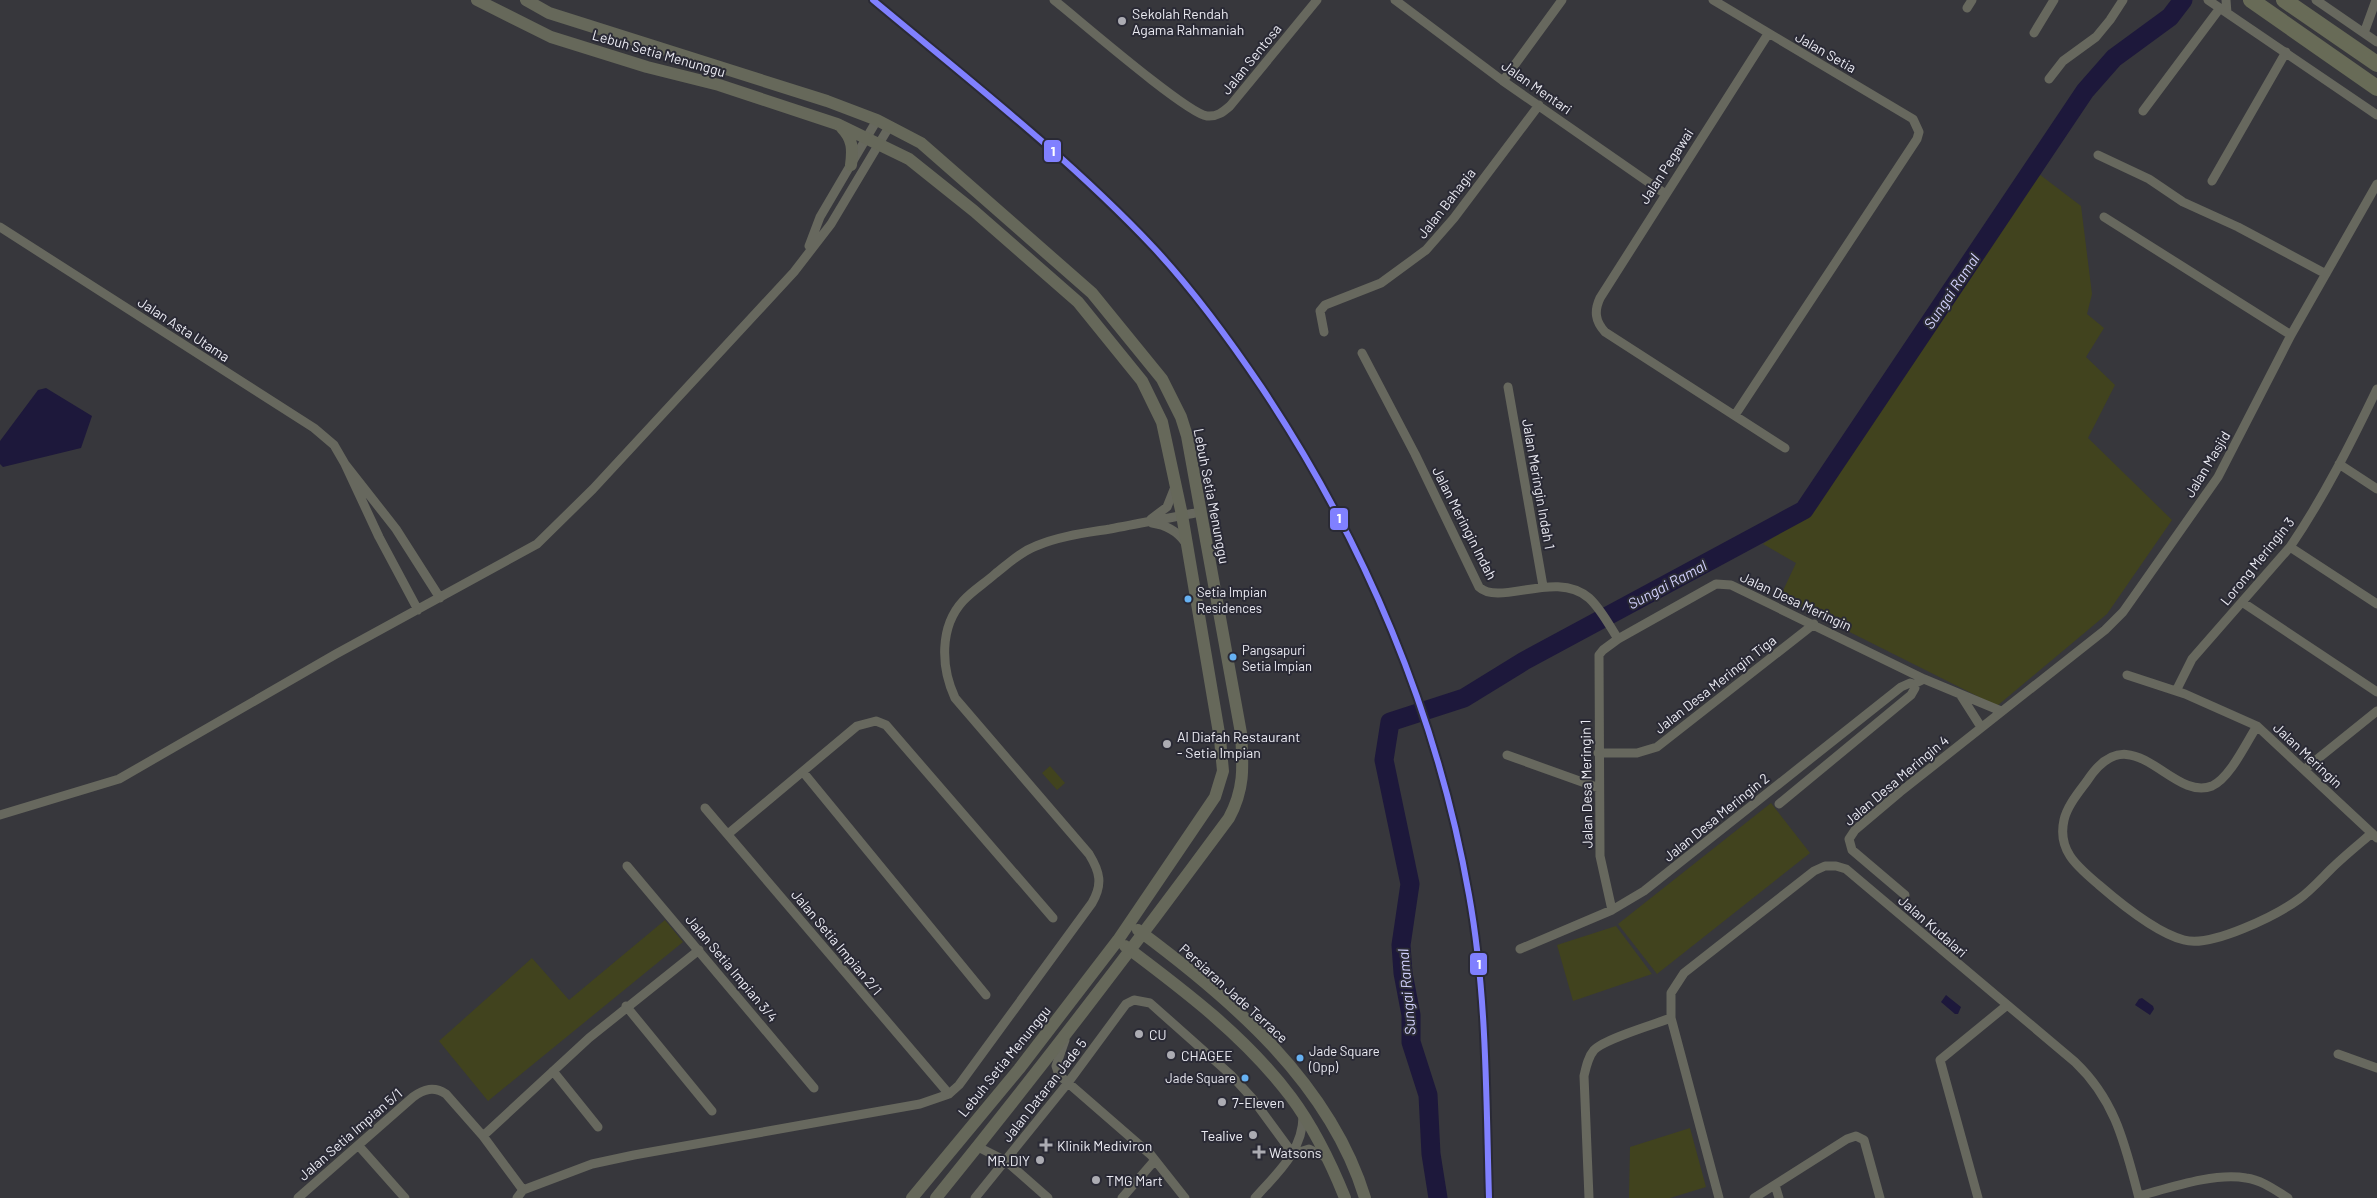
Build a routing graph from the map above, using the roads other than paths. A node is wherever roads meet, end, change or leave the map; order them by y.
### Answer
1 (477, 0) edge
2 (526, 0) edge
3 (1054, 0) edge
4 (1317, 0) edge
5 (1396, 0) edge
6 (1562, 0) edge
7 (1713, 0) edge
8 (2054, 0) edge
9 (2123, 0) edge
10 (2226, 0) edge
11 (2251, 0) edge
12 (2284, 0) edge
13 (2316, 0) edge
14 (2376, 0) edge
15 (2209, 1) edge
16 (2223, 7) edge
17 (2034, 33) dead end
18 (2364, 33) junction
19 (1768, 34) junction
20 (2377, 42) edge
21 (2286, 52) junction
22 (2377, 64) edge
23 (2050, 79) dead end
24 (1503, 80) junction
25 (2377, 88) edge
26 (1539, 104) junction
27 (2144, 111) dead end
28 (2377, 115) edge
29 (877, 120) junction
30 (837, 124) junction
31 (889, 127) junction
32 (873, 142) junction
33 (2098, 155) dead end
34 (851, 165) junction
35 (2212, 181) dead end
36 (2377, 184) edge
37 (1664, 193) junction
38 (2104, 217) dead end
39 (0, 227) edge
40 (806, 255) junction
41 (2326, 274) junction
42 (1324, 332) dead end
43 (2291, 335) junction
44 (1362, 352) dead end
45 (1508, 387) dead end
46 (2377, 389) edge
47 (1736, 415) junction
48 (1785, 448) dead end
49 (345, 464) junction
50 (2339, 464) junction
51 (1175, 486) junction
52 (2377, 489) edge
53 (1200, 512) junction
54 (1182, 515) junction
55 (1144, 522) junction
56 (1187, 544) junction
57 (2290, 547) junction
58 (1543, 586) junction
59 (440, 598) junction
60 (2242, 602) junction
61 (2377, 604) edge
62 (418, 610) junction
63 (1814, 624) junction
64 (1618, 639) junction
65 (1599, 655) joint
66 (2127, 675) dead end
67 (1924, 679) junction
68 (1914, 684) junction
69 (2176, 691) junction
70 (2377, 692) edge
71 (1960, 694) junction
72 (2001, 711) junction
73 (2377, 711) edge
74 (2257, 726) junction
75 (1981, 727) junction
76 (1598, 753) junction
77 (1507, 755) dead end
78 (2305, 770) junction
79 (802, 772) junction
80 (1598, 788) junction
81 (1779, 804) dead end
82 (705, 808) dead end
83 (0, 815) edge
84 (728, 834) junction
85 (2374, 835) edge
86 (627, 866) dead end
87 (1905, 895) dead end
88 (1612, 910) junction
89 (1053, 918) dead end
90 (1130, 924) junction
91 (1144, 934) junction
92 (1118, 940) junction
93 (1520, 949) dead end
94 (699, 950) junction
95 (1131, 950) junction
96 (986, 995) dead end
97 (626, 1006) junction
98 (2006, 1006) junction
99 (1671, 1018) junction
100 (1072, 1026) junction
101 (2338, 1054) dead end
102 (2377, 1068) edge
103 (553, 1071) junction
104 (1067, 1084) junction
105 (814, 1088) dead end
106 (949, 1094) junction
107 (712, 1111) dead end
108 (1303, 1116) junction
109 (598, 1127) dead end
110 (482, 1136) junction
111 (358, 1145) junction
112 (978, 1146) junction
113 (1293, 1154) junction
114 (1328, 1159) junction
115 (1155, 1160) junction
116 (1006, 1161) junction
117 (1774, 1185) junction
118 (523, 1190) junction
119 (2139, 1197) edge
120 (298, 1198) edge
121 (405, 1198) edge
122 (517, 1198) edge
123 (912, 1198) edge
124 (936, 1198) edge
125 (975, 1198) edge
126 (1048, 1198) edge
127 (1122, 1198) edge
128 (1185, 1198) edge
129 (1255, 1198) edge
130 (1345, 1198) edge
131 (1365, 1198) edge
132 (1589, 1198) edge
133 (1719, 1198) edge
134 (1754, 1198) edge
135 (1779, 1198) edge
136 (1880, 1198) edge
137 (1978, 1198) edge
138 (2288, 1198) edge

1 - 30 street, Lebuh Setia Menunggu
2 - 29 street, Lebuh Setia Menunggu
3 - 4 street, Jalan Sentosa
5 - 24 street, Jalan Mentari
6 - 24 street
7 - 19 street, Jalan Setia
8 - 17 street
9 - 23 street
10 - 16 street
11 - 25 highway
12 - 22 highway
13 - 18 street
14 - 18 street
15 - 16 street
16 - 21 street
16 - 27 street
18 - 20 street
19 - 37 street, Jalan Pegawai
19 - 47 street, Jalan Setia
21 - 28 street
21 - 35 street
24 - 26 street, Jalan Mentari
26 - 37 street, Jalan Mentari
26 - 42 street, Jalan Bahagia
29 - 31 street, Lebuh Setia Menunggu
29 - 32 street
30 - 32 street, Lebuh Setia Menunggu
30 - 34 street
31 - 32 street
31 - 53 street, Lebuh Setia Menunggu
32 - 34 street
32 - 40 street
32 - 51 street
33 - 41 street
34 - 40 street
36 - 41 street, Jalan Masjid
37 - 47 street, Jalan Pegawai
38 - 43 street
39 - 49 street, Jalan Asta Utama
40 - 59 street
41 - 43 street, Jalan Masjid
43 - 72 street, Jalan Masjid
44 - 58 street, Jalan Meringin Indah
45 - 58 street, Jalan Meringin Indah 1
46 - 50 street, Lorong Meringin 3
47 - 48 street
49 - 59 street, Jalan Asta Utama
49 - 62 street, Jalan Asta Utama
50 - 52 street
50 - 57 street, Lorong Meringin 3
51 - 54 street
51 - 55 street
53 - 54 street
53 - 91 street, Lebuh Setia Menunggu
54 - 55 street
54 - 56 street
55 - 56 street
55 - 106 street
56 - 90 street
57 - 60 street, Lorong Meringin 3
57 - 61 street
58 - 64 street, Jalan Meringin Indah
59 - 62 street
60 - 69 street, Lorong Meringin 3
60 - 70 street
62 - 83 street
63 - 64 street, Jalan Desa Meringin
63 - 67 street, Jalan Desa Meringin
63 - 76 street, Jalan Desa Meringin Tiga
64 - 65 street, Jalan Desa Meringin
65 - 76 street, Jalan Desa Meringin 1
66 - 69 street, Jalan Meringin
67 - 68 street, Jalan Desa Meringin 2
67 - 71 street, Jalan Desa Meringin
68 - 81 street, Jalan Desa Meringin 2
68 - 88 street, Jalan Desa Meringin 2
69 - 74 street, Jalan Meringin
71 - 72 street, Jalan Desa Meringin
71 - 75 street
72 - 75 street, Jalan Desa Meringin 4
73 - 78 street
74 - 78 street, Jalan Meringin
74 - 85 street
75 - 87 street, Jalan Desa Meringin 4
76 - 80 street, Jalan Desa Meringin 1
77 - 80 street
78 - 85 street, Jalan Meringin
79 - 84 street
79 - 89 street
79 - 96 street
80 - 88 street, Jalan Desa Meringin 1
82 - 84 street, Jalan Setia Impian 2/1
84 - 106 street, Jalan Setia Impian 2/1
86 - 94 street, Jalan Setia Impian 3/4
88 - 93 street, Jalan Desa Meringin 2
90 - 91 street, Persiaran Jade Terrace
90 - 92 street, Lebuh Setia Menunggu
91 - 95 street, Lebuh Setia Menunggu
91 - 131 street, Persiaran Jade Terrace
92 - 95 street
92 - 123 street, Lebuh Setia Menunggu
94 - 97 street
94 - 105 street, Jalan Setia Impian 3/4
95 - 100 street
95 - 108 street
97 - 103 street
97 - 107 street
98 - 99 street, Jalan Kudalari
98 - 119 street, Jalan Kudalari
98 - 137 street
99 - 132 street
99 - 133 street, Jalan Kudalari
100 - 104 street
100 - 112 street
101 - 102 street
103 - 109 street
103 - 110 street
104 - 113 street, Jalan Dataran Jade 5
104 - 115 street
104 - 116 street, Jalan Dataran Jade 5
106 - 118 street
108 - 113 street
108 - 114 street
110 - 111 street, Jalan Setia Impian 5/1
110 - 118 street, Jalan Setia Impian 5/1
111 - 120 street, Jalan Setia Impian 5/1
111 - 121 street
112 - 116 street
112 - 124 street
113 - 114 street
113 - 129 street
114 - 130 street
115 - 127 street
115 - 128 street
116 - 125 street, Jalan Dataran Jade 5
116 - 126 street
117 - 134 street
117 - 135 street
117 - 136 street
118 - 122 street
119 - 138 street

